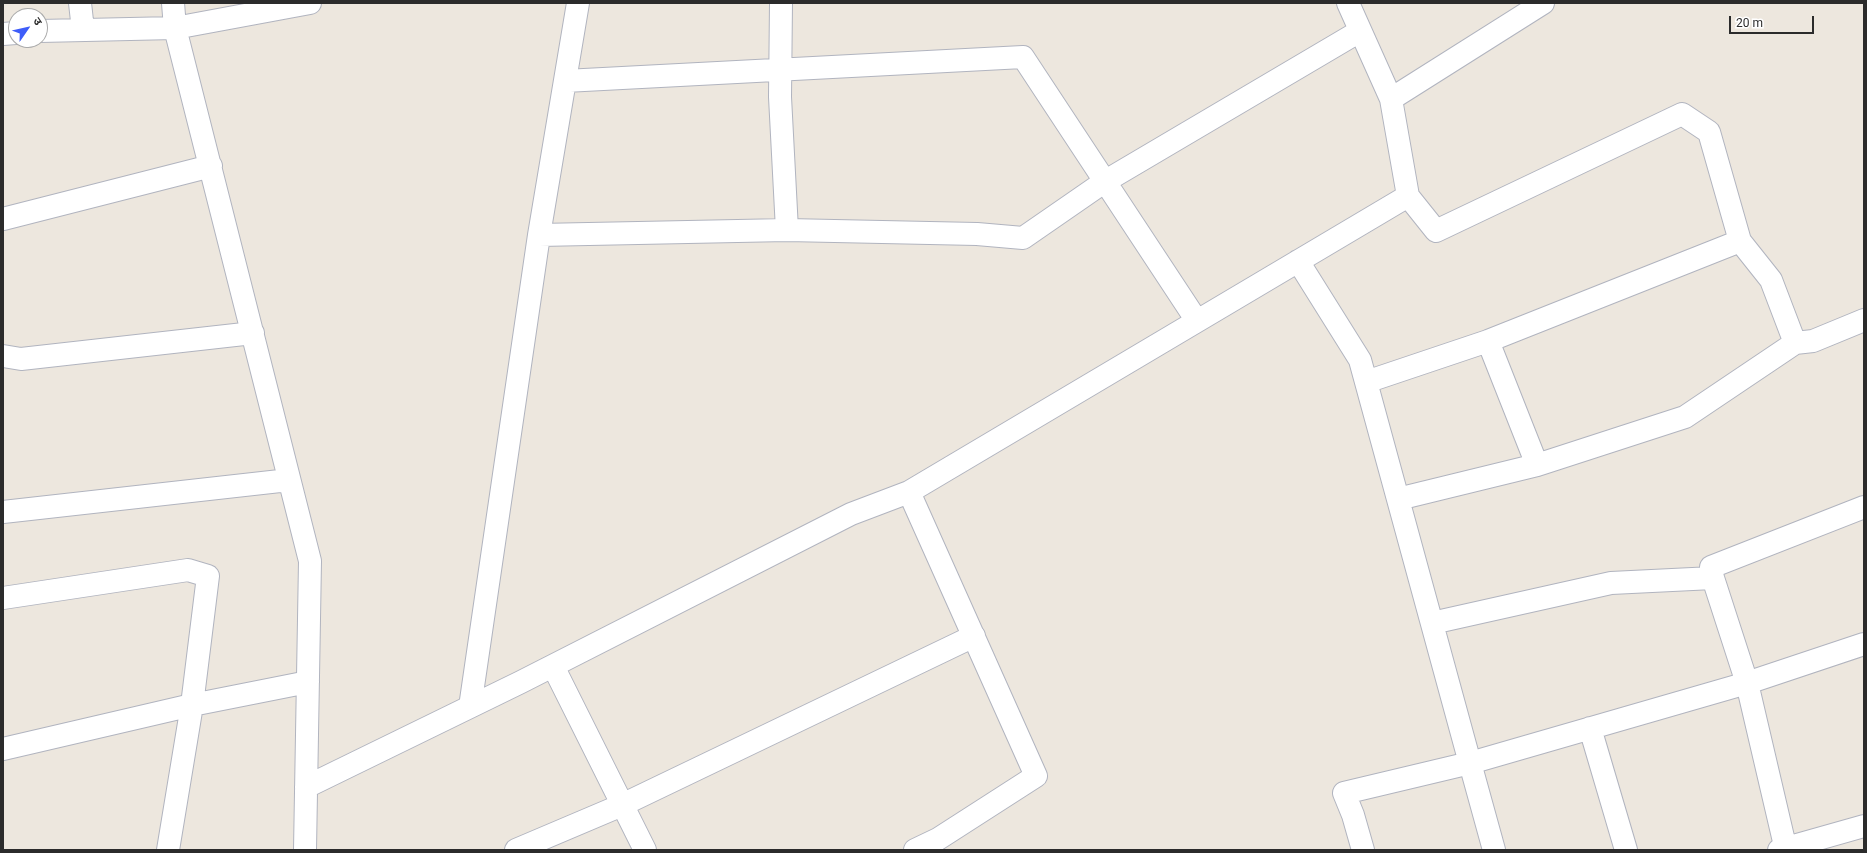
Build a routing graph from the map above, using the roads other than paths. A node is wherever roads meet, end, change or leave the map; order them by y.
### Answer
1 (80, 3) edge
2 (173, 3) edge
3 (310, 3) edge
4 (578, 3) edge
5 (781, 3) edge
6 (1348, 3) edge
7 (1543, 3) edge
8 (175, 28) junction
9 (83, 30) junction
10 (48, 31) edge
11 (1360, 31) junction
12 (780, 70) junction
13 (565, 81) junction
14 (1391, 99) junction
15 (211, 166) junction
16 (1104, 182) junction
17 (1408, 196) junction
18 (3, 219) edge
19 (787, 230) junction
20 (539, 235) junction
21 (1740, 241) junction
22 (1298, 261) junction
23 (1864, 320) edge
24 (1197, 321) junction
25 (253, 333) junction
26 (1488, 341) junction
27 (1795, 343) junction
28 (3, 356) edge
29 (1366, 382) junction
30 (1537, 465) junction
31 (289, 480) junction
32 (909, 492) junction
33 (1398, 499) junction
34 (1864, 507) edge
35 (3, 512) edge
36 (1713, 578) junction
37 (3, 598) edge
38 (1432, 623) junction
39 (974, 636) junction
40 (1864, 644) edge
41 (553, 666) junction
42 (308, 682) junction
43 (1746, 682) junction
44 (192, 706) junction
45 (470, 707) junction
46 (1590, 728) junction
47 (3, 749) edge
48 (1470, 763) junction
49 (306, 787) junction
50 (622, 805) junction
51 (1864, 826) edge
52 (940, 845) edge
53 (1784, 849) edge
54 (168, 850) edge
55 (305, 850) edge
56 (516, 850) edge
57 (645, 850) edge
58 (915, 850) edge
59 (1363, 850) edge
60 (1494, 850) edge
61 (1626, 850) edge

1 - 9 street
2 - 8 street
3 - 8 street
4 - 13 street
5 - 12 street
6 - 11 street
7 - 14 street
8 - 9 street
8 - 15 street
9 - 10 street
11 - 14 street
11 - 16 street
12 - 13 street
12 - 16 street
12 - 19 street
13 - 20 street
14 - 17 street
15 - 18 street
15 - 25 street
16 - 19 street
16 - 24 street
17 - 21 street
17 - 22 street
19 - 20 street
20 - 45 street
21 - 26 street
21 - 27 street
22 - 24 street
22 - 29 street
23 - 27 street
24 - 32 street
25 - 28 street
25 - 31 street
26 - 29 street
26 - 30 street
27 - 30 street
29 - 33 street
30 - 33 street
31 - 35 street
31 - 42 street
32 - 39 street
32 - 41 street
33 - 38 street
34 - 36 street
36 - 38 street
36 - 43 street
37 - 44 street
38 - 48 street
39 - 50 street
39 - 52 street
40 - 43 street
41 - 45 street
41 - 50 street
42 - 44 street
42 - 49 street
43 - 46 street
43 - 53 street
44 - 47 street
44 - 54 street
45 - 49 street
46 - 48 street
46 - 61 street
48 - 59 street
48 - 60 street
49 - 55 street
50 - 56 street
50 - 57 street
51 - 53 street
52 - 58 street

